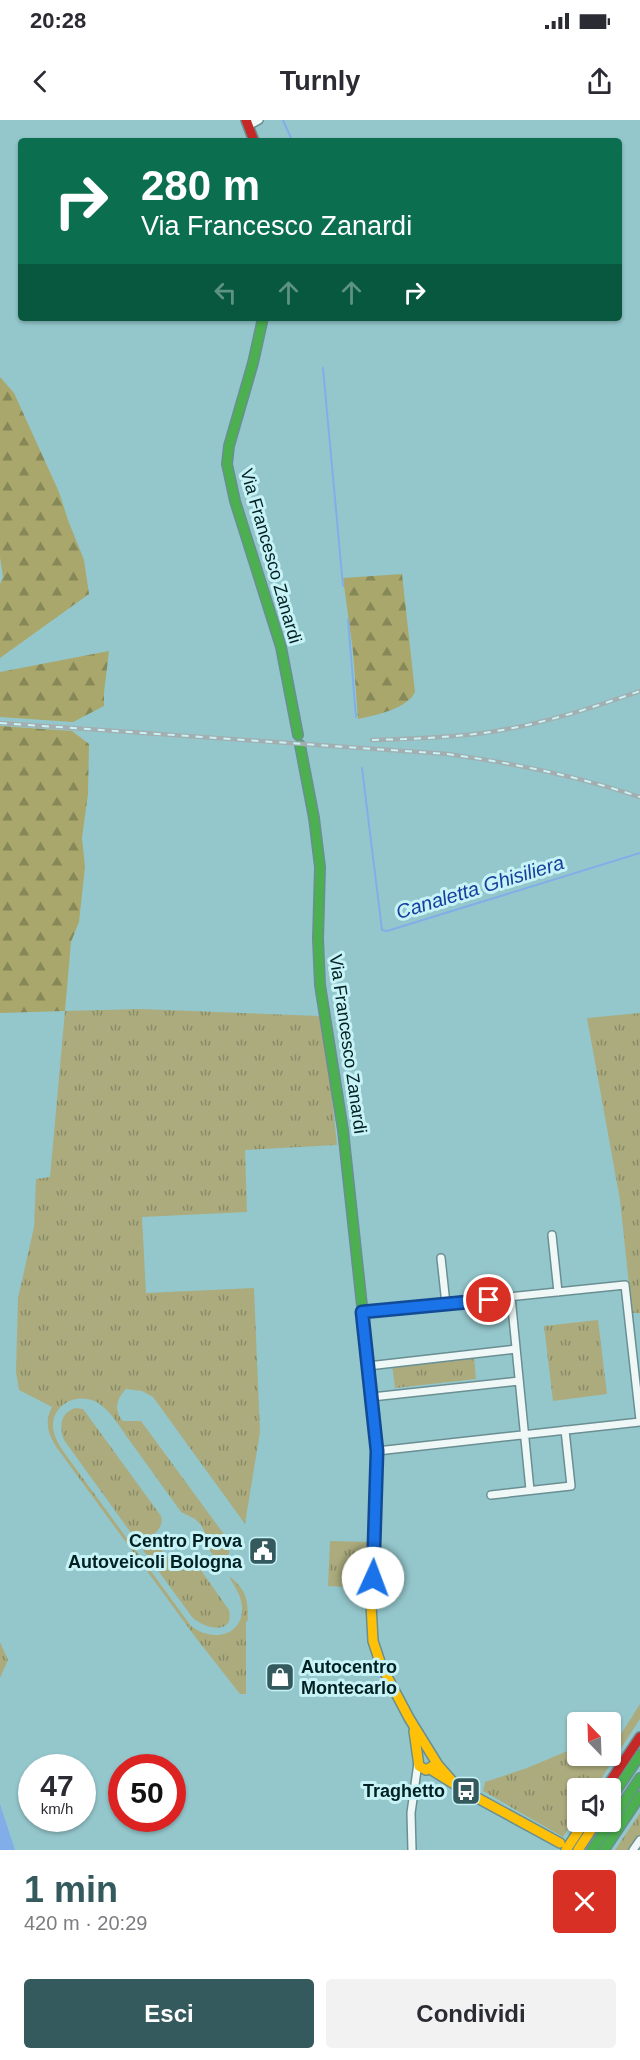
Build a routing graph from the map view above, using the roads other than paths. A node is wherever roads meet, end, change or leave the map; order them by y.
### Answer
1 (258, 120) edge
2 (247, 123) edge
3 (253, 138) edge
4 (262, 321) edge
5 (298, 735) dead end
6 (300, 745) dead end
7 (552, 1235) dead end
8 (441, 1258) dead end
9 (558, 1292) junction
10 (511, 1297) junction
11 (446, 1304) junction
12 (362, 1312) junction
13 (516, 1349) junction
14 (368, 1365) junction
15 (519, 1381) junction
16 (372, 1398) junction
17 (640, 1421) edge
18 (565, 1430) junction
19 (524, 1435) junction
20 (377, 1451) junction
21 (530, 1490) junction
22 (491, 1495) dead end
23 (410, 1718) junction
24 (640, 1737) edge
25 (640, 1755) edge
26 (433, 1756) junction
27 (418, 1760) junction
28 (428, 1769) junction
29 (613, 1778) edge
30 (640, 1778) edge
31 (452, 1781) junction
32 (415, 1782) junction
33 (621, 1784) edge
34 (640, 1796) edge
35 (575, 1832) edge
36 (590, 1832) edge
37 (640, 1840) edge
38 (563, 1846) edge
39 (412, 1850) edge
40 (578, 1850) edge
41 (592, 1850) edge
42 (604, 1850) edge
43 (633, 1850) edge

1 - 2 street
2 - 3 main road
4 - 5 main road, Via Francesco Zanardi
6 - 12 main road, Via Francesco Zanardi
7 - 9 street
8 - 11 street
9 - 10 street
9 - 17 street
10 - 11 street
10 - 13 street
11 - 12 street
12 - 14 main road, Via Francesco Zanardi
13 - 14 street
13 - 15 street
14 - 16 main road, Via Francesco Zanardi
15 - 16 street
15 - 19 street
16 - 20 main road, Via Francesco Zanardi
17 - 18 street
18 - 19 street
18 - 21 street
19 - 20 street
19 - 21 street
20 - 23 main road, Via Francesco Zanardi
21 - 22 street
23 - 26 main road, Via Francesco Zanardi
23 - 27 main road, Via Francesco Zanardi
24 - 29 main road
25 - 33 main road
26 - 27 main road
26 - 28 main road
26 - 31 main road, Via Francesco Zanardi
27 - 28 main road
27 - 32 street
28 - 31 main road, Via Francesco Zanardi
28 - 32 street
30 - 41 main road
31 - 38 main road, Via Francesco Zanardi
32 - 39 street
34 - 42 main road
35 - 38 main road
36 - 40 main road
37 - 43 street

